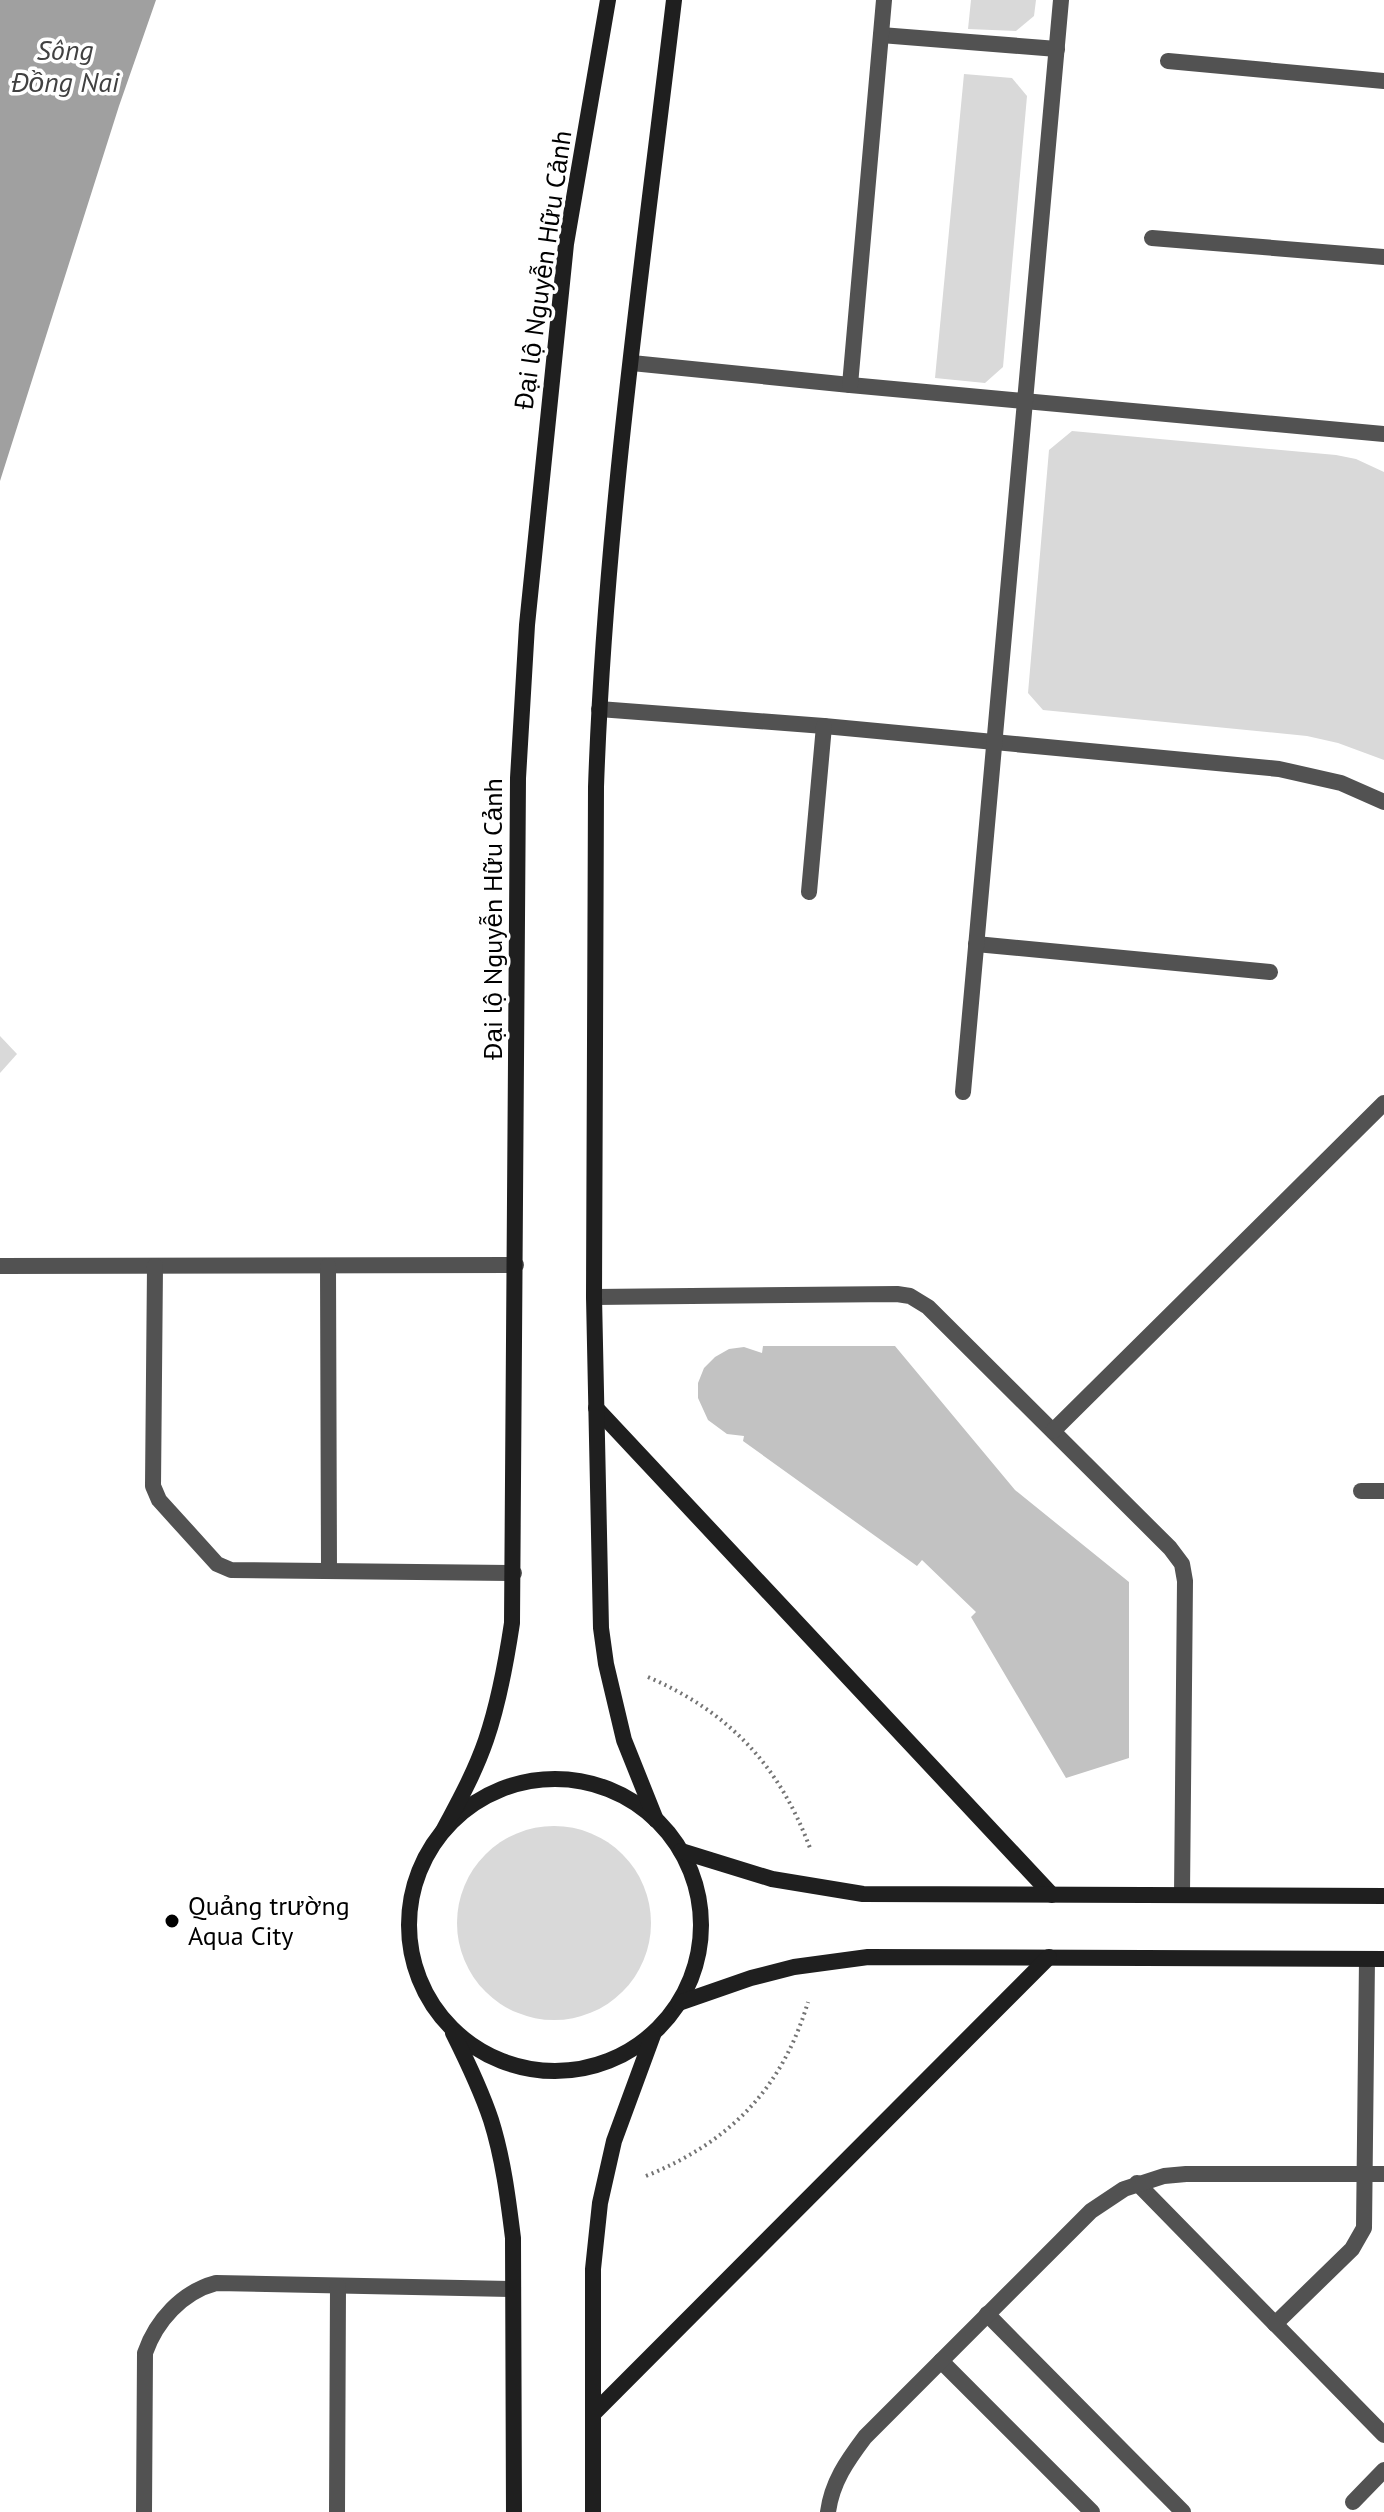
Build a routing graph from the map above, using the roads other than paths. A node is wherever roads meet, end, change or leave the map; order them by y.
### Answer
1 (608, 0) edge
2 (674, 0) edge
3 (884, 0) edge
4 (1061, 0) edge
5 (881, 35) junction
6 (1057, 49) junction
7 (1168, 61) dead end
8 (1384, 81) edge
9 (1152, 238) dead end
10 (1384, 257) edge
11 (632, 363) junction
12 (850, 385) junction
13 (1025, 400) junction
14 (1384, 434) edge
15 (599, 709) junction
16 (824, 726) junction
17 (994, 742) junction
18 (1384, 802) edge
19 (809, 892) dead end
20 (976, 944) junction
21 (1270, 972) dead end
22 (963, 1092) dead end
23 (1384, 1103) edge
24 (516, 1265) junction
25 (0, 1266) edge
26 (155, 1266) junction
27 (328, 1266) junction
28 (594, 1297) junction
29 (596, 1408) junction
30 (1053, 1431) junction
31 (1361, 1491) dead end
32 (1384, 1491) edge
33 (329, 1571) junction
34 (514, 1573) junction
35 (656, 1820) junction
36 (443, 1831) junction
37 (681, 1851) junction
38 (1182, 1894) junction
39 (1052, 1895) junction
40 (1384, 1896) edge
41 (1049, 1957) junction
42 (1376, 1959) edge
43 (679, 2003) junction
44 (449, 2024) junction
45 (653, 2034) junction
46 (1367, 2174) junction
47 (1384, 2174) edge
48 (1137, 2183) junction
49 (338, 2286) junction
50 (513, 2289) junction
51 (987, 2314) junction
52 (1275, 2324) junction
53 (941, 2361) junction
54 (593, 2414) junction
55 (1384, 2435) edge
56 (1384, 2470) edge
57 (1353, 2502) dead end
58 (144, 2512) edge
59 (337, 2512) edge
60 (514, 2512) edge
61 (593, 2512) edge
62 (828, 2512) edge
63 (1092, 2512) edge
64 (1183, 2512) edge

1 - 24 main road, Đại lộ Nguyễn Hữu Cảnh
2 - 11 main road
3 - 5 street
4 - 6 street
5 - 6 street
5 - 12 street
6 - 13 street
7 - 8 street
9 - 10 street
11 - 12 street
11 - 15 main road
12 - 13 street
13 - 14 street
13 - 17 street
15 - 16 street
15 - 28 main road
16 - 17 street
16 - 19 street
17 - 18 street
17 - 20 street
20 - 21 street
20 - 22 street
23 - 30 street
24 - 27 street
24 - 34 main road, Đại lộ Nguyễn Hữu Cảnh
25 - 26 street
26 - 27 street
26 - 33 street
27 - 33 street
28 - 29 main road
28 - 30 street
29 - 35 main road
29 - 39 main road
30 - 38 street
31 - 32 street
33 - 34 street
34 - 36 main road, Đại lộ Nguyễn Hữu Cảnh
35 - 36 main road
35 - 37 main road
36 - 44 main road
37 - 39 main road
37 - 43 main road
38 - 39 main road
38 - 40 main road
41 - 42 main road
41 - 43 main road
41 - 54 main road
42 - 46 street
43 - 45 main road
44 - 45 main road
44 - 50 main road
45 - 54 main road
46 - 47 street
46 - 48 street
46 - 52 street
48 - 51 street
48 - 52 street
49 - 50 street
49 - 58 street
49 - 59 street
50 - 60 main road
51 - 53 street
51 - 64 street
52 - 55 street
53 - 62 street
53 - 63 street
54 - 61 main road
56 - 57 street

